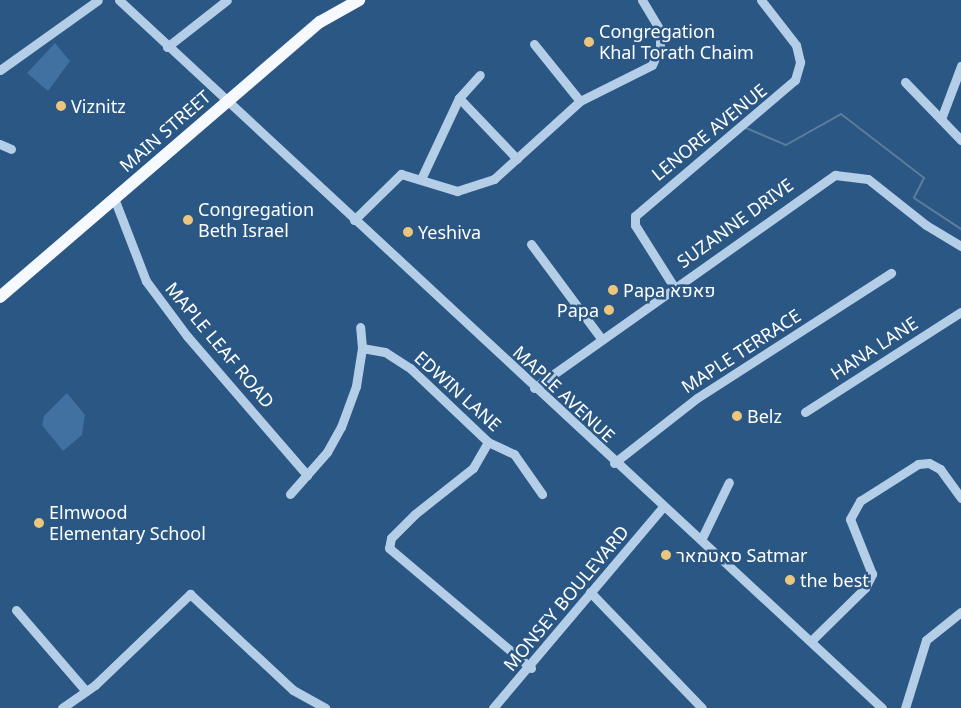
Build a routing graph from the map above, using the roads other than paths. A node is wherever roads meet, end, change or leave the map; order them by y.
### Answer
1 (98, 0) edge
2 (119, 0) edge
3 (227, 0) edge
4 (359, 0) edge
5 (642, 0) edge
6 (761, 0) edge
7 (534, 44) dead end
8 (167, 47) junction
9 (961, 66) edge
10 (0, 70) edge
11 (480, 75) dead end
12 (905, 82) dead end
13 (459, 98) junction
14 (225, 101) junction
15 (580, 101) junction
16 (942, 119) junction
17 (961, 140) edge
18 (0, 144) edge
19 (11, 149) dead end
20 (517, 159) junction
21 (421, 178) junction
22 (114, 198) junction
23 (354, 220) junction
24 (960, 243) edge
25 (531, 244) dead end
26 (891, 273) dead end
27 (674, 287) junction
28 (0, 298) edge
29 (961, 312) edge
30 (360, 327) dead end
31 (600, 337) junction
32 (362, 348) junction
33 (534, 388) junction
34 (805, 412) dead end
35 (488, 442) junction
36 (614, 463) junction
37 (307, 475) junction
38 (729, 482) dead end
39 (290, 494) dead end
40 (542, 494) dead end
41 (961, 498) edge
42 (662, 507) junction
43 (701, 540) junction
44 (590, 592) junction
45 (16, 610) dead end
46 (961, 612) edge
47 (812, 640) junction
48 (531, 668) junction
49 (86, 691) junction
50 (62, 708) edge
51 (324, 708) edge
52 (493, 708) edge
53 (702, 708) edge
54 (882, 708) edge
55 (905, 708) edge

1 - 10 street
2 - 8 street, MAPLE AVENUE
3 - 8 street
4 - 14 main road, MAIN STREET
5 - 15 street
6 - 27 street, LENORE AVENUE
7 - 15 street
8 - 14 street, MAPLE AVENUE
9 - 16 street
11 - 13 street
12 - 16 street
13 - 20 street
13 - 21 street
14 - 22 main road, MAIN STREET
14 - 23 street, MAPLE AVENUE
15 - 20 street
16 - 17 street
18 - 19 street
20 - 21 street
21 - 23 street
22 - 28 main road, MAIN STREET
22 - 37 street, MAPLE LEAF ROAD
23 - 33 street, MAPLE AVENUE
24 - 27 street, SUZANNE DRIVE
25 - 31 street
26 - 36 street, MAPLE TERRACE
27 - 31 street, SUZANNE DRIVE
29 - 34 street, HANA LANE
30 - 32 street
31 - 33 street, SUZANNE DRIVE
32 - 35 street, EDWIN LANE
32 - 37 street
33 - 36 street, MAPLE AVENUE
35 - 40 street, EDWIN LANE
35 - 48 street
36 - 42 street, MAPLE AVENUE
37 - 39 street
38 - 43 street
41 - 47 street
42 - 43 street, MAPLE AVENUE
42 - 44 street, MONSEY BOULEVARD
43 - 47 street, MAPLE AVENUE
44 - 48 street, MONSEY BOULEVARD
44 - 53 street
45 - 49 street
46 - 55 street
47 - 54 street, MAPLE AVENUE
48 - 52 street, MONSEY BOULEVARD
49 - 50 street
49 - 51 street

